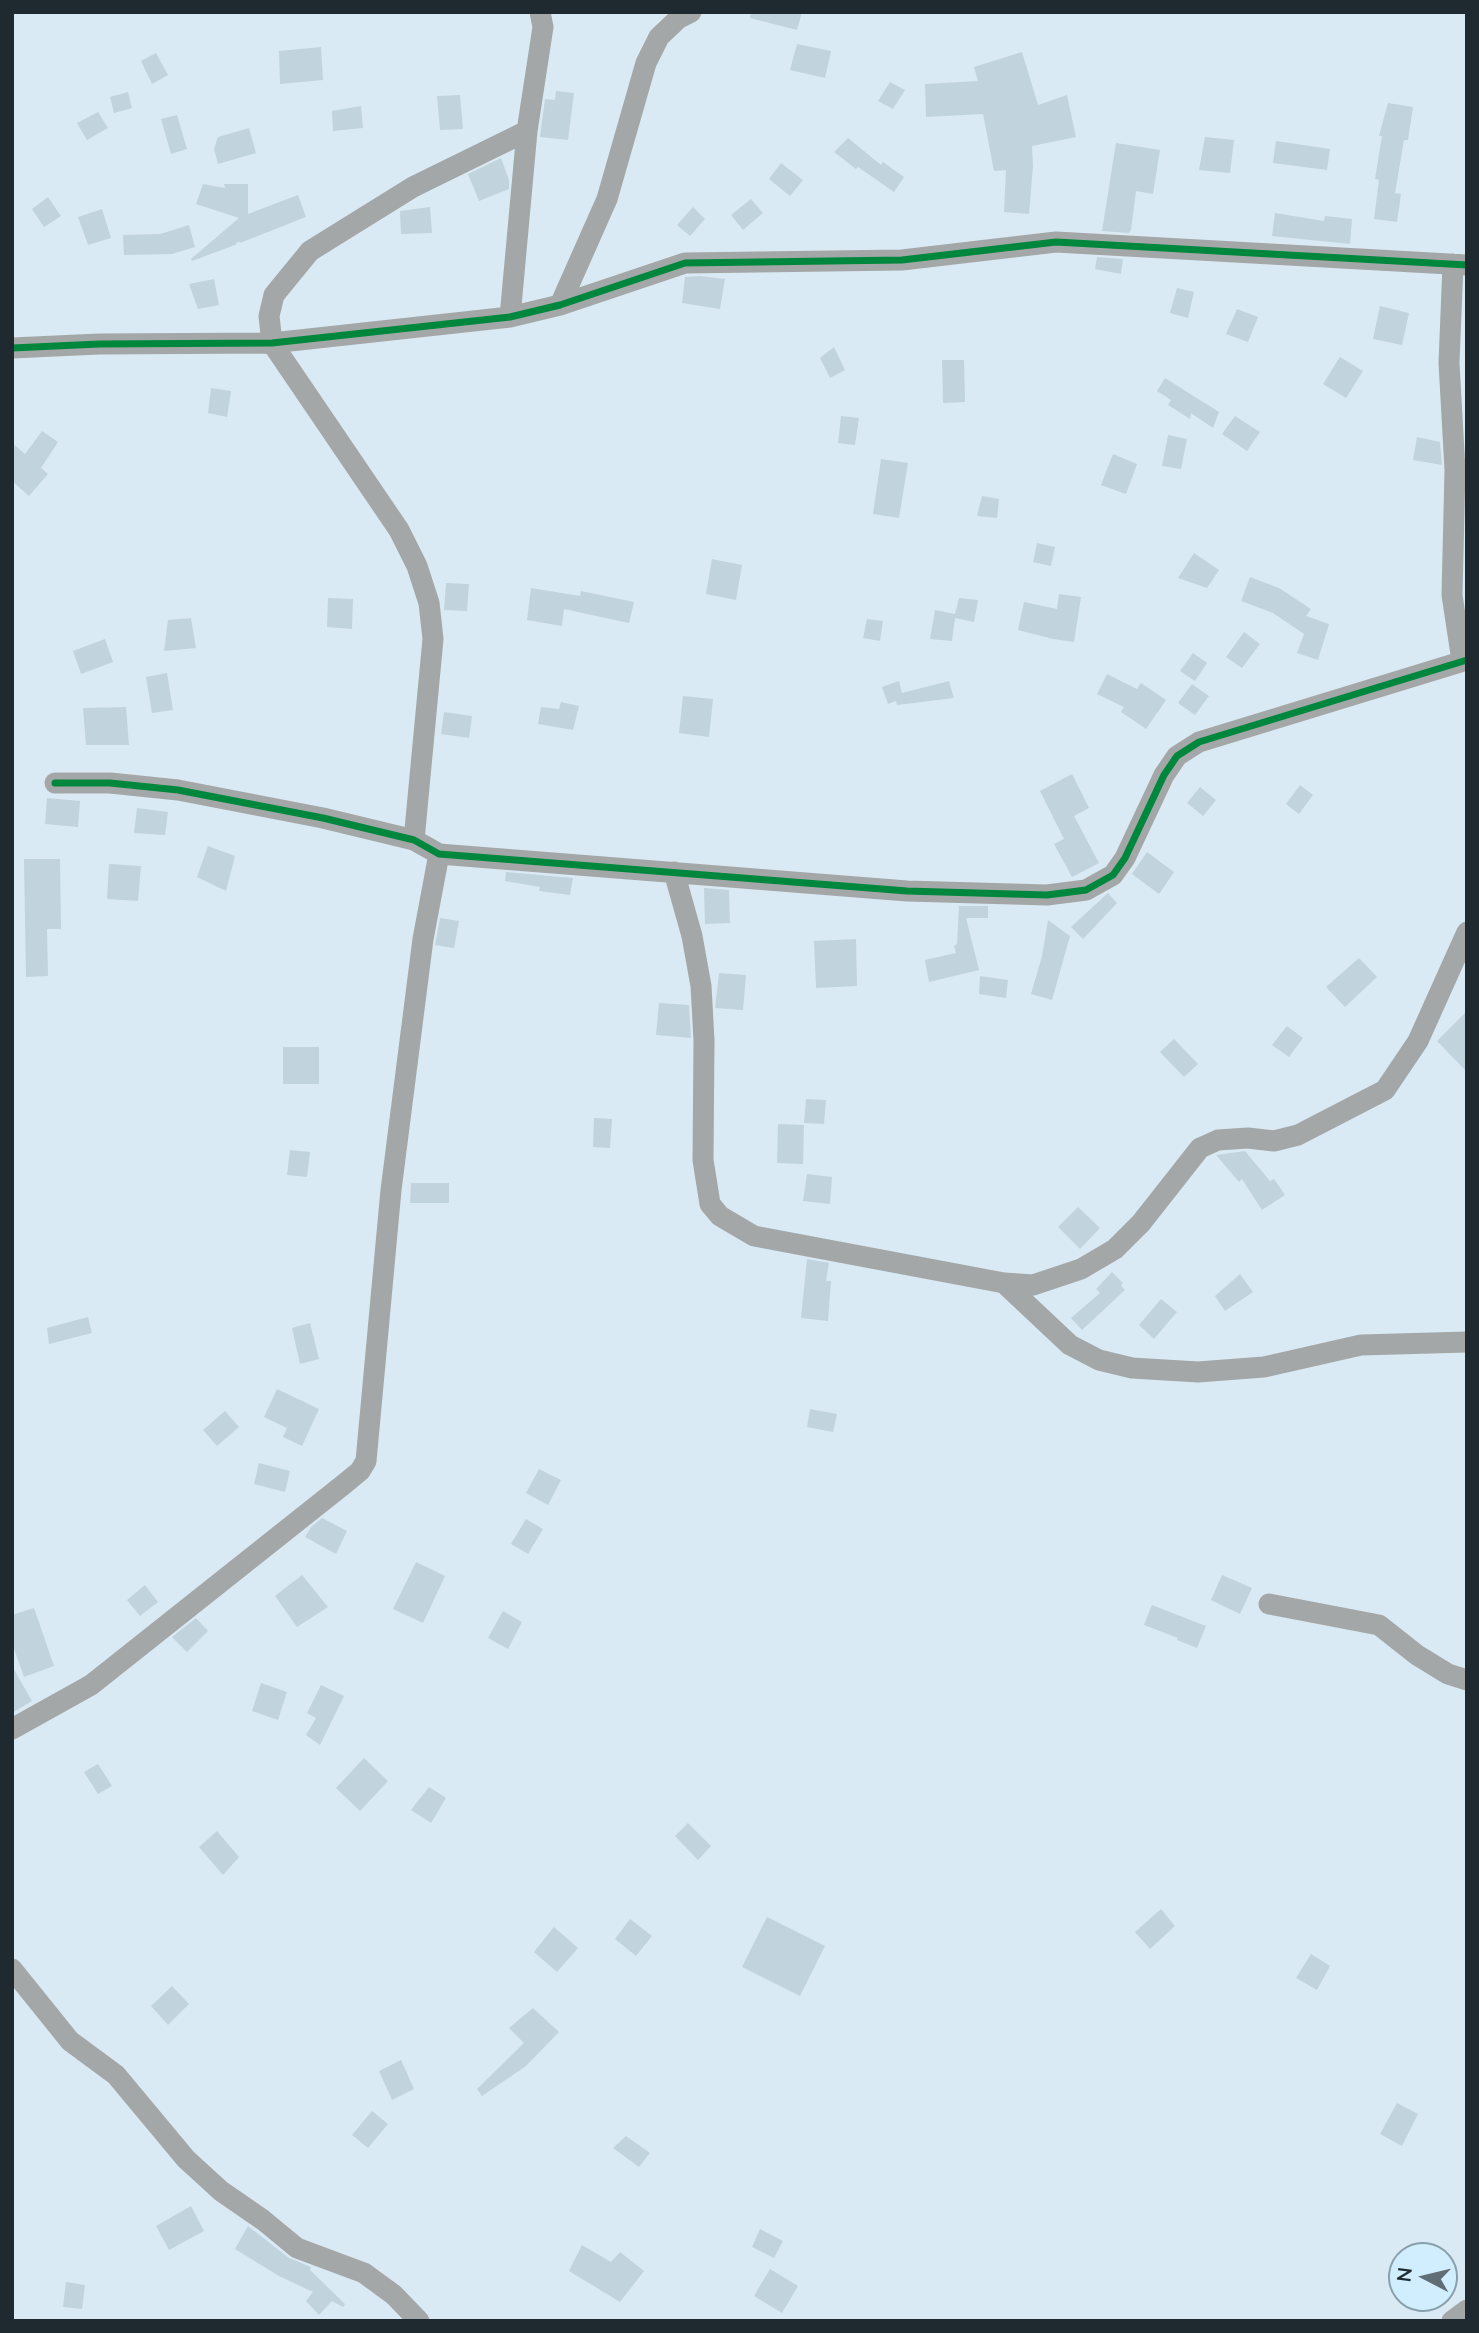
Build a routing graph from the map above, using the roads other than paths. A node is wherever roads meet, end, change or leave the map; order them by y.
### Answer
1 (540, 12) edge
2 (691, 12) edge
3 (527, 131) junction
4 (1460, 265) edge
5 (560, 305) junction
6 (510, 317) junction
7 (272, 343) junction
8 (12, 348) edge
9 (1464, 660) edge
10 (55, 783) dead end
11 (414, 840) junction
12 (439, 854) junction
13 (674, 872) junction
14 (1467, 932) edge
15 (1004, 1283) junction
16 (1467, 1342) edge
17 (1269, 1604) dead end
18 (1467, 1680) edge
19 (12, 1730) edge
20 (12, 1969) edge
21 (1467, 2310) edge
22 (419, 2321) edge
23 (1452, 2321) edge

1 - 3 street
2 - 5 street
3 - 6 street
3 - 7 street
4 - 5 street
4 - 9 street
5 - 6 street
6 - 7 street
7 - 8 street
7 - 11 street
9 - 13 street
10 - 11 street
11 - 12 street
12 - 13 street
12 - 19 street
13 - 15 street
14 - 15 street
15 - 16 street
17 - 18 street
20 - 22 street
21 - 23 street

